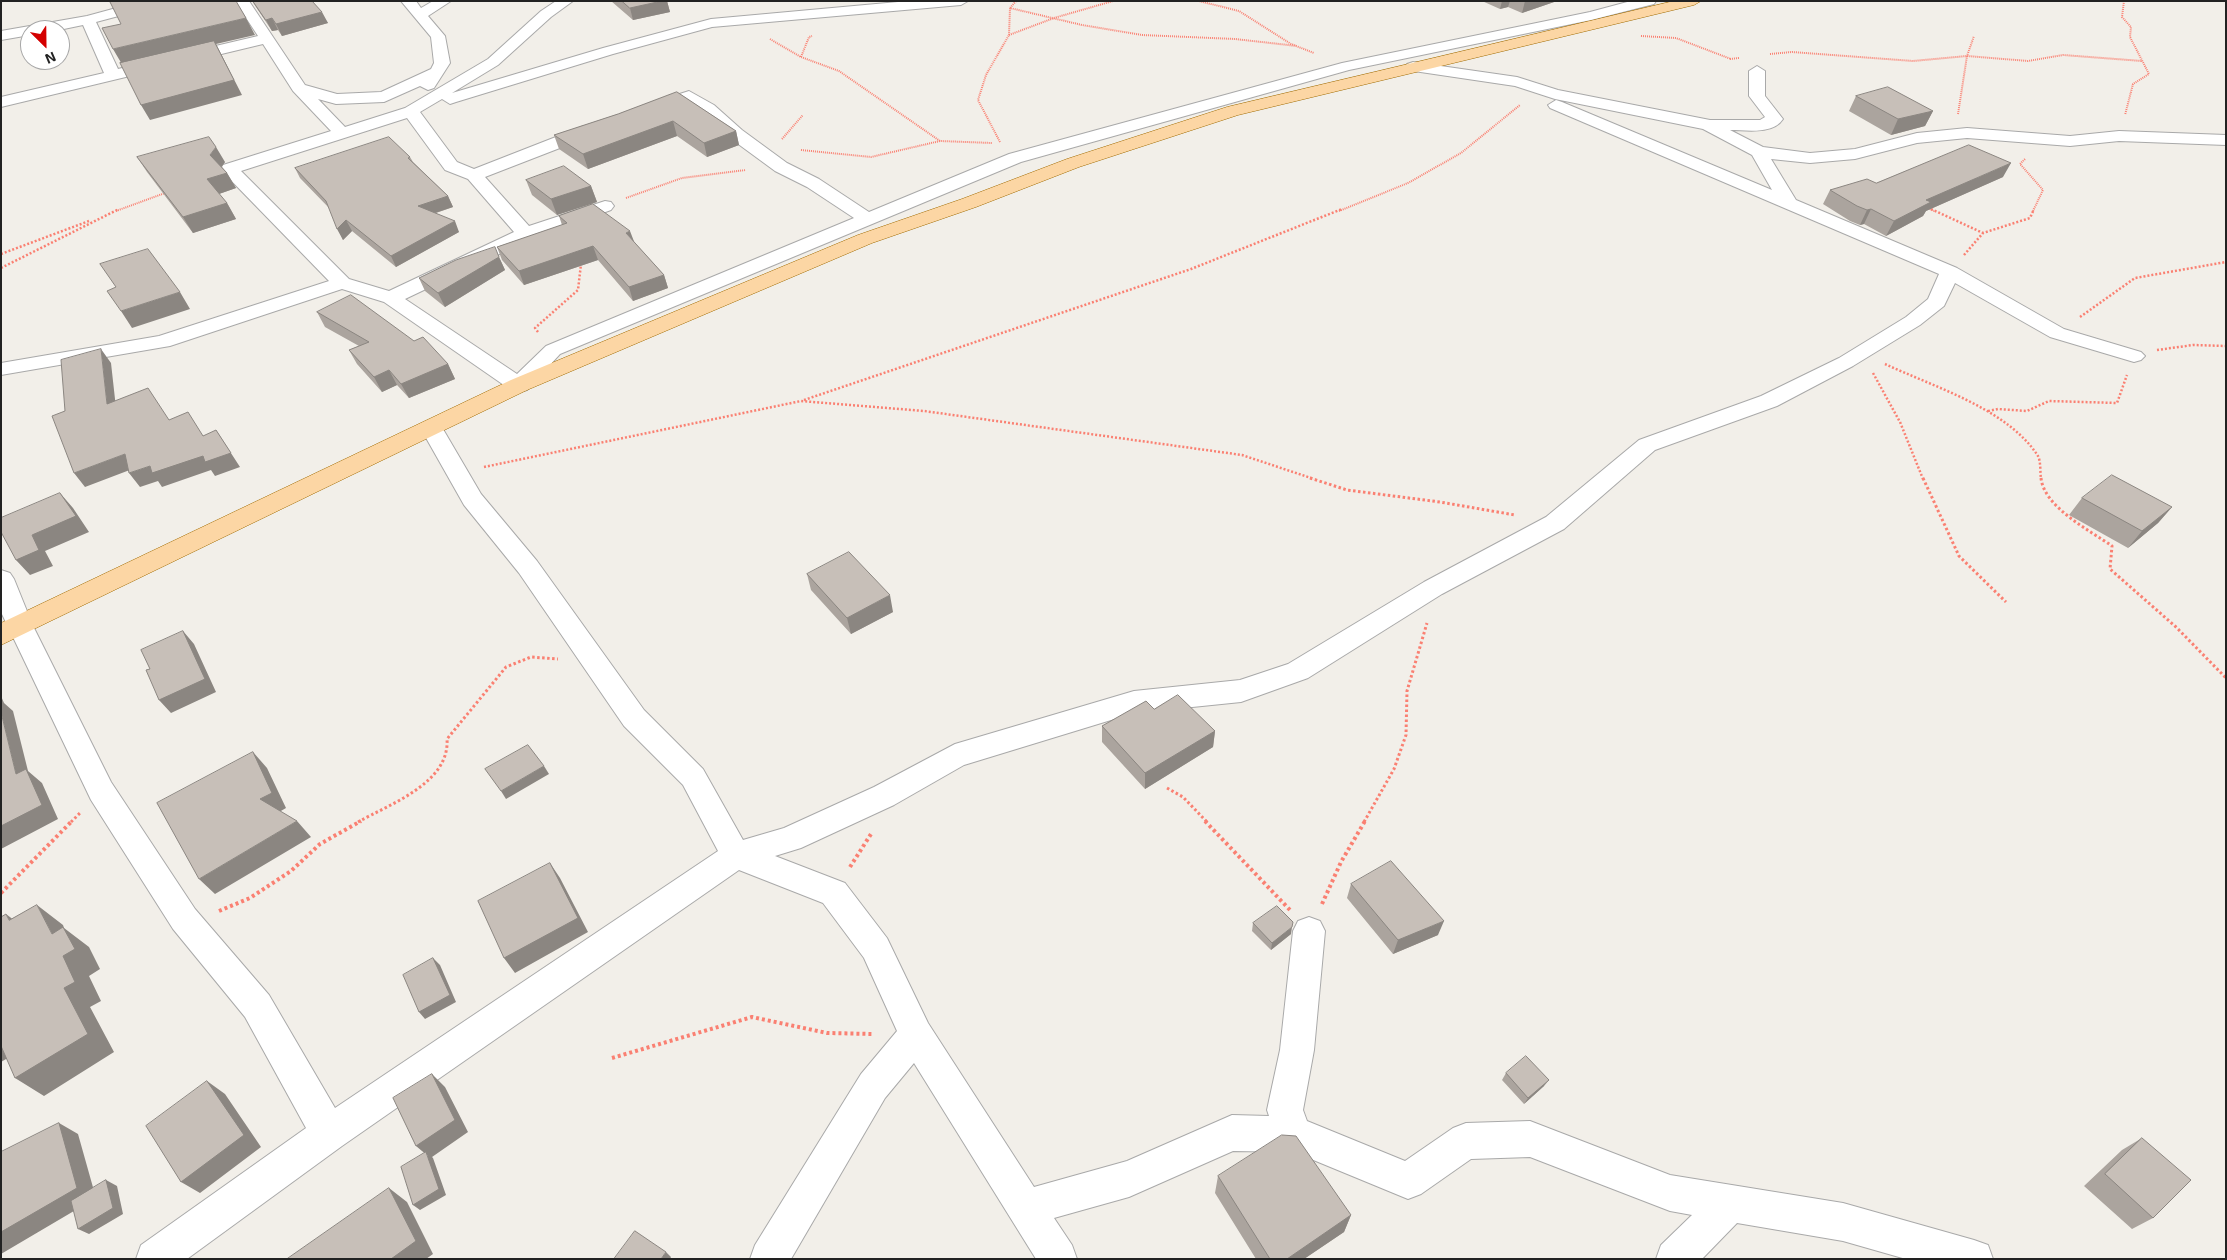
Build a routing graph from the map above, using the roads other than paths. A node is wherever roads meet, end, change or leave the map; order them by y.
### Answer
1 (159, 1) edge
2 (242, 1) edge
3 (408, 1) edge
4 (429, 1) edge
5 (445, 1) edge
6 (566, 1) edge
7 (961, 1) edge
8 (1649, 1) edge
9 (1694, 1) edge
10 (1566, 5) dead end
11 (420, 15) junction
12 (1598, 19) junction
13 (88, 20) junction
14 (70, 23) edge
15 (20, 33) edge
16 (1, 36) edge
17 (265, 40) junction
18 (1413, 67) junction
19 (1757, 71) road end
20 (436, 72) junction
21 (114, 76) junction
22 (1516, 82) junction
23 (299, 88) junction
24 (1, 102) edge
25 (411, 111) junction
26 (634, 114) edge
27 (608, 124) edge
28 (1708, 125) junction
29 (342, 133) junction
30 (2226, 140) edge
31 (1759, 152) junction
32 (474, 174) junction
33 (1789, 204) junction
34 (605, 206) road end
35 (867, 219) junction
36 (526, 234) junction
37 (1950, 272) junction
38 (342, 282) junction
39 (392, 298) junction
40 (2134, 356) road end
41 (1, 369) edge
42 (519, 385) junction
43 (432, 429) junction
44 (1, 579) edge
45 (11, 630) edge
46 (736, 855) junction
47 (1309, 932) road end
48 (916, 1035) junction
49 (329, 1133) junction
50 (1294, 1134) junction
51 (1731, 1203) junction
52 (1024, 1208) junction
53 (155, 1259) edge
54 (769, 1259) edge
55 (1058, 1259) edge
56 (1675, 1259) edge
57 (1974, 1259) edge

1 - 13 street
2 - 17 street
3 - 11 street
4 - 5 street
5 - 11 street
6 - 25 street
7 - 25 street
8 - 12 street
9 - 12 main road
10 - 12 street
11 - 20 street
12 - 18 main road
12 - 35 street
13 - 14 street
13 - 21 street
15 - 16 street
17 - 21 street
17 - 23 street
18 - 22 street
18 - 42 main road
19 - 28 street
20 - 23 street
20 - 25 street
21 - 24 street
22 - 28 street
22 - 33 street
23 - 29 street
25 - 29 street
25 - 32 street
26 - 35 street
27 - 32 street
28 - 31 street
29 - 38 street
30 - 31 street
31 - 33 street
32 - 36 street
33 - 37 street
34 - 36 street
35 - 42 street
36 - 39 street
37 - 40 street
37 - 46 street
38 - 39 street
38 - 41 street
39 - 42 street
42 - 43 main road
43 - 45 main road
43 - 46 street
44 - 45 street
45 - 49 street
46 - 48 street
46 - 49 street
47 - 50 street
48 - 52 street
48 - 54 street
49 - 53 street
50 - 51 street
50 - 52 street
51 - 56 street
51 - 57 street
52 - 55 street

